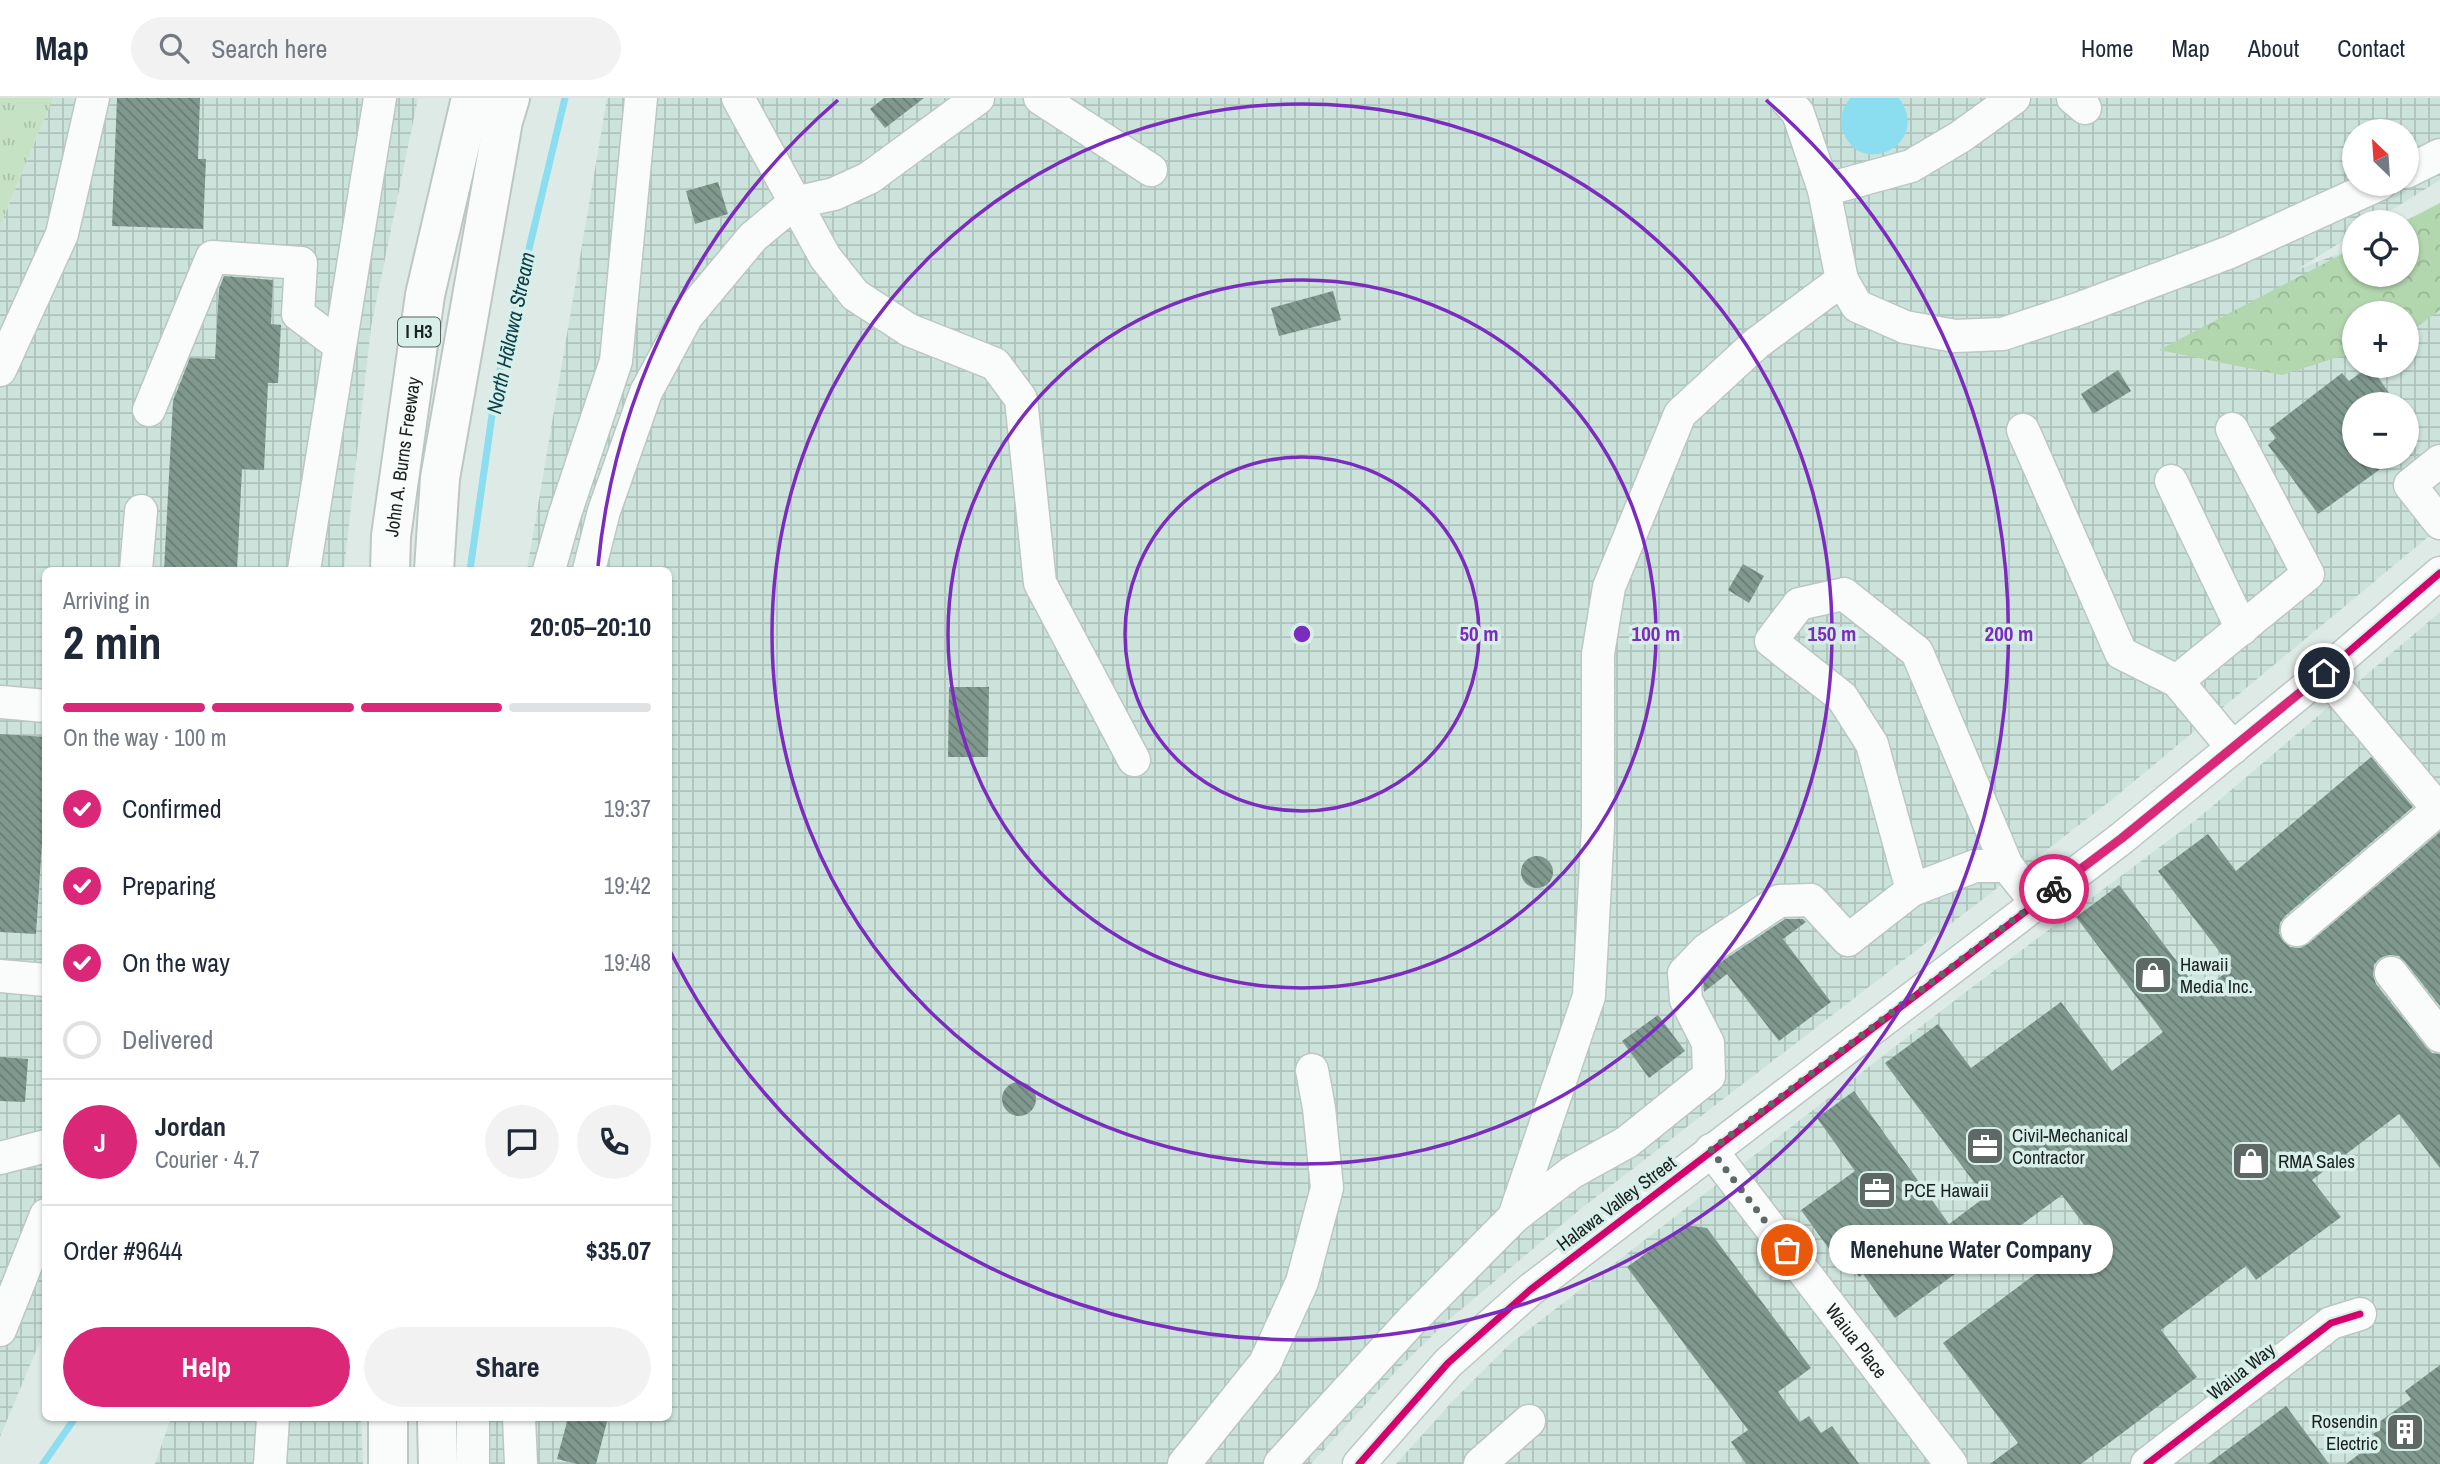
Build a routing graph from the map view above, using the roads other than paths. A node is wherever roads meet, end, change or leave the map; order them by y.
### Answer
1 (93, 98) edge
2 (380, 98) edge
3 (471, 98) edge
4 (510, 98) edge
5 (641, 98) edge
6 (738, 98) edge
7 (978, 98) edge
8 (1040, 98) edge
9 (1784, 98) edge
10 (2014, 98) edge
11 (2440, 155) edge
12 (2419, 166) edge
13 (1151, 170) dead end
14 (1824, 190) junction
15 (2354, 196) edge
16 (794, 203) junction
17 (1842, 280) junction
18 (339, 345) junction
19 (0, 370) edge
20 (149, 410) dead end
21 (2232, 429) dead end
22 (2023, 430) dead end
23 (2440, 461) edge
24 (2171, 481) dead end
25 (141, 511) dead end
26 (2440, 523) edge
27 (136, 567) edge
28 (304, 567) edge
29 (390, 567) edge
30 (434, 567) edge
31 (550, 567) edge
32 (590, 567) edge
33 (2440, 573) edge
34 (2242, 629) junction
35 (2324, 673) junction
36 (2178, 681) junction
37 (0, 702) edge
38 (42, 706) edge
39 (2233, 748) junction
40 (1134, 760) dead end
41 (2439, 810) edge
42 (2007, 866) junction
43 (1912, 890) junction
44 (2036, 902) junction
45 (2297, 930) dead end
46 (2391, 973) dead end
47 (0, 976) edge
48 (42, 980) edge
49 (2440, 1035) edge
50 (1312, 1070) dead end
51 (42, 1147) edge
52 (1711, 1150) junction
53 (0, 1158) edge
54 (1514, 1217) junction
55 (42, 1225) edge
56 (2360, 1314) dead end
57 (0, 1330) edge
58 (273, 1421) edge
59 (388, 1421) edge
60 (436, 1421) edge
61 (473, 1421) edge
62 (519, 1421) edge
63 (1529, 1421) dead end
64 (270, 1464) edge
65 (388, 1464) edge
66 (438, 1464) edge
67 (473, 1464) edge
68 (521, 1464) edge
69 (1184, 1464) edge
70 (1280, 1464) edge
71 (1359, 1464) edge
72 (1479, 1464) edge
73 (1951, 1464) edge
74 (2147, 1464) edge

1 - 19 street
2 - 18 street
3 - 29 highway, John A. Burns Freeway / I H3
4 - 30 highway, I H3
5 - 31 street
6 - 16 street
7 - 16 street
8 - 13 street
9 - 14 street
10 - 14 street
11 - 12 street
14 - 17 street
15 - 17 street
16 - 32 street
16 - 40 street
17 - 54 street
18 - 20 street
18 - 28 street
21 - 34 street
22 - 36 street
23 - 26 street
24 - 34 street
25 - 27 street
33 - 35 street, Halawa Valley Street
34 - 36 street
35 - 39 street, Halawa Valley Street
35 - 41 street
36 - 39 street
37 - 38 street
39 - 44 street, Halawa Valley Street
41 - 45 street
42 - 43 street
42 - 43 street
42 - 44 street
43 - 54 street
44 - 52 street, Halawa Valley Street
46 - 49 street
47 - 48 street
50 - 69 street
51 - 53 street
52 - 71 street, Halawa Valley Street
52 - 73 street, Waiua Place
54 - 70 street
55 - 57 street
56 - 74 street, Waiua Way
58 - 64 street
59 - 65 highway
60 - 66 highway
61 - 67 street
62 - 68 street
63 - 72 street

